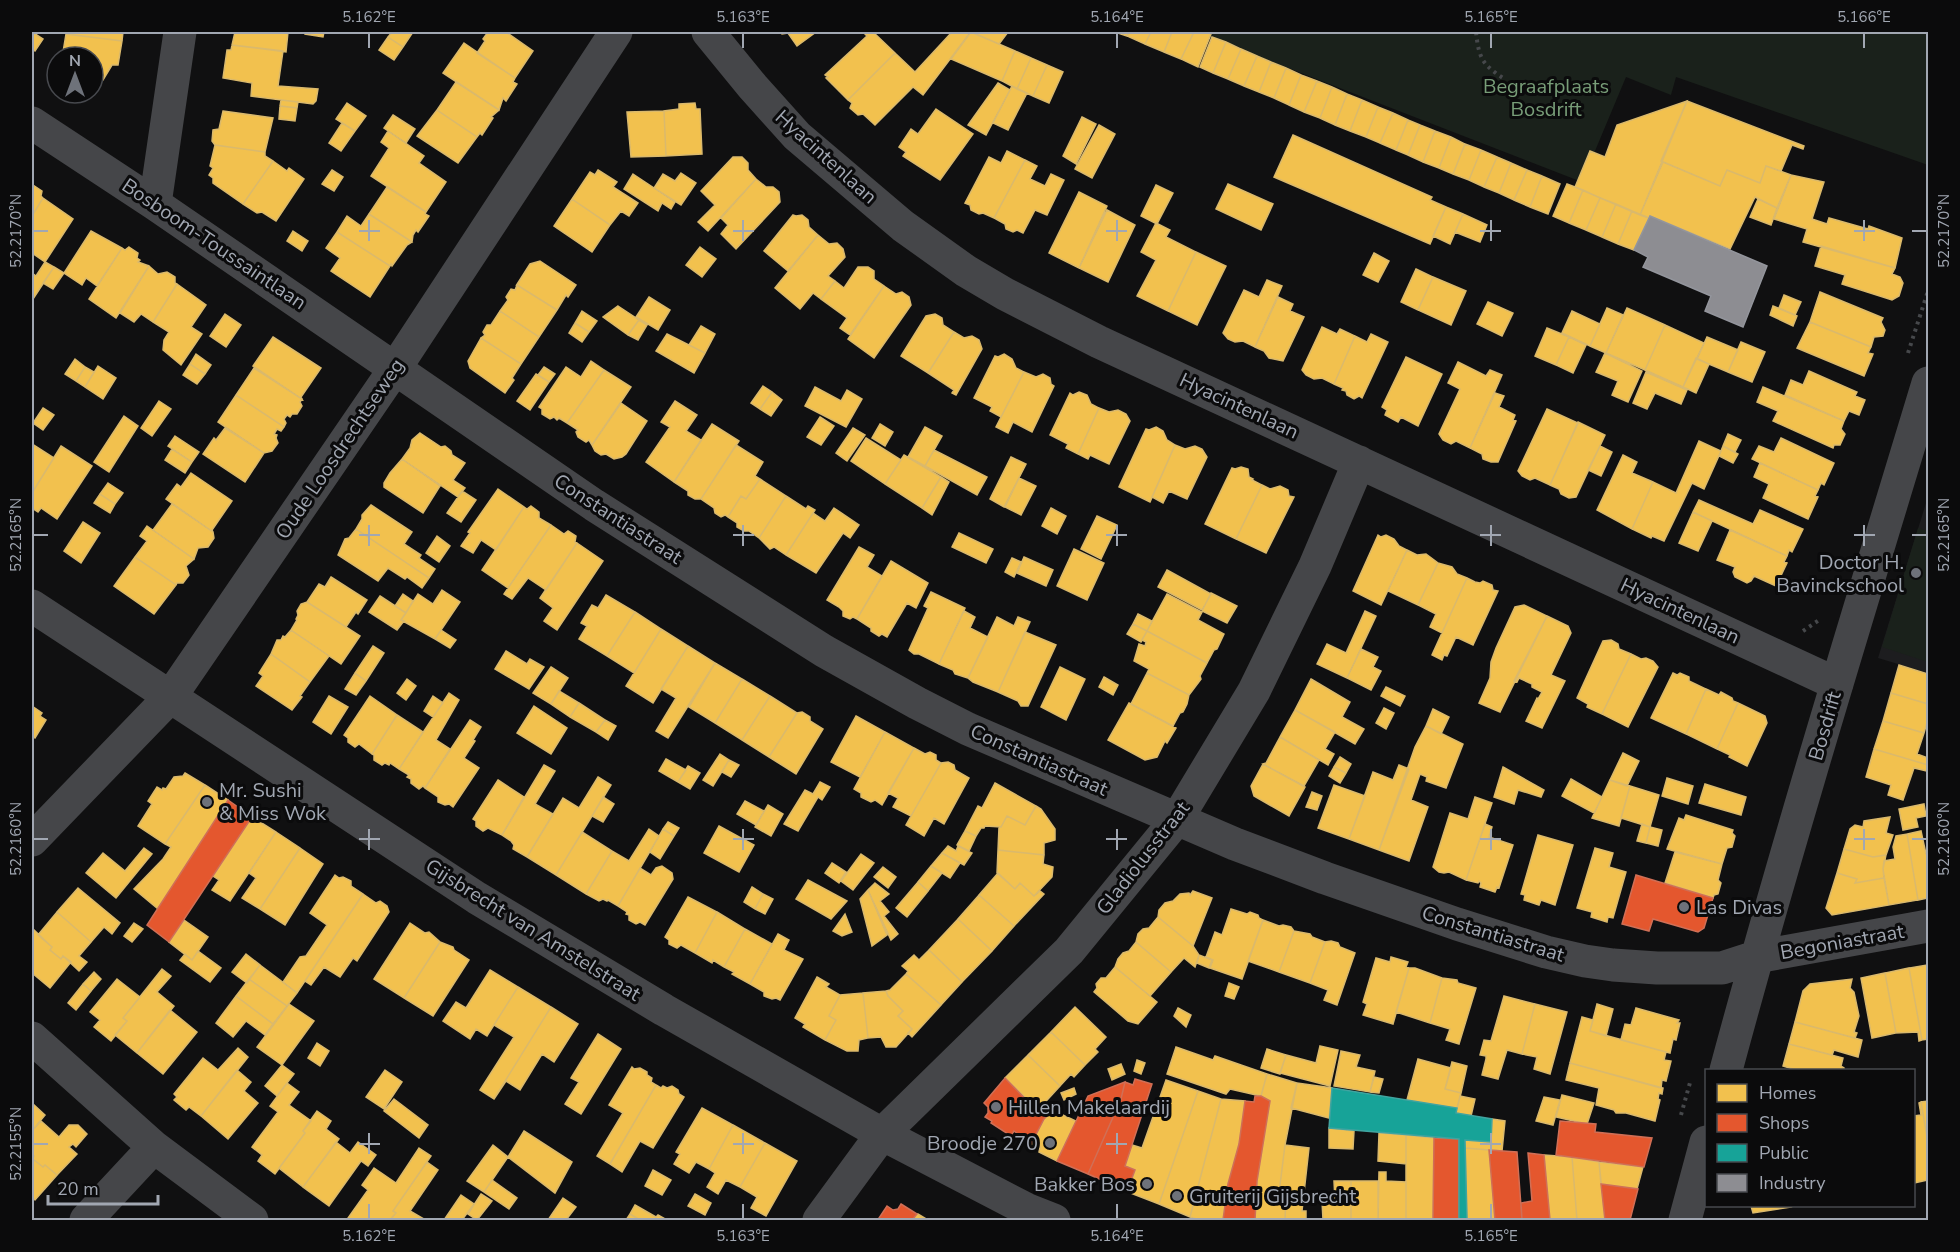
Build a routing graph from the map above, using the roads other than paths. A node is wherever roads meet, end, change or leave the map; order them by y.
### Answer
1 (180, 32) edge
2 (616, 32) edge
3 (708, 32) edge
4 (32, 123) edge
5 (155, 204) junction
6 (396, 367) junction
7 (1929, 383) edge
8 (1359, 462) junction
9 (32, 606) edge
10 (1837, 684) junction
11 (171, 696) junction
12 (1177, 819) junction
13 (32, 840) edge
14 (1929, 926) edge
15 (1756, 957) junction
16 (32, 1038) edge
17 (1727, 1069) edge
18 (882, 1134) junction
19 (154, 1147) junction
20 (1705, 1149) edge
21 (86, 1221) edge
22 (252, 1221) edge
23 (819, 1221) edge
24 (1054, 1221) edge
25 (1685, 1221) edge

1 - 5 street
2 - 6 street, Oude Loosdrechtseweg
3 - 8 street, Hyacintenlaan
4 - 5 street, Bosboom-Toussaintlaan
5 - 6 street, Bosboom-Toussaintlaan
6 - 11 street, Oude Loosdrechtseweg
6 - 12 street, Constantiastraat
7 - 10 street, Bosdrift
8 - 10 street, Hyacintenlaan
8 - 12 street, Gladiolusstraat
9 - 11 street, Gijsbrecht van Amstelstraat
10 - 15 street, Bosdrift
11 - 13 street, Oude Loosdrechtseweg
11 - 18 street, Gijsbrecht van Amstelstraat
12 - 15 street, Constantiastraat
12 - 18 street, Gladiolusstraat
14 - 15 street, Begoniastraat
15 - 17 street, Bosdrift
16 - 19 street
18 - 23 street, Gladiolusstraat
18 - 24 street, Gijsbrecht van Amstelstraat
19 - 21 street
19 - 22 street
20 - 25 street

